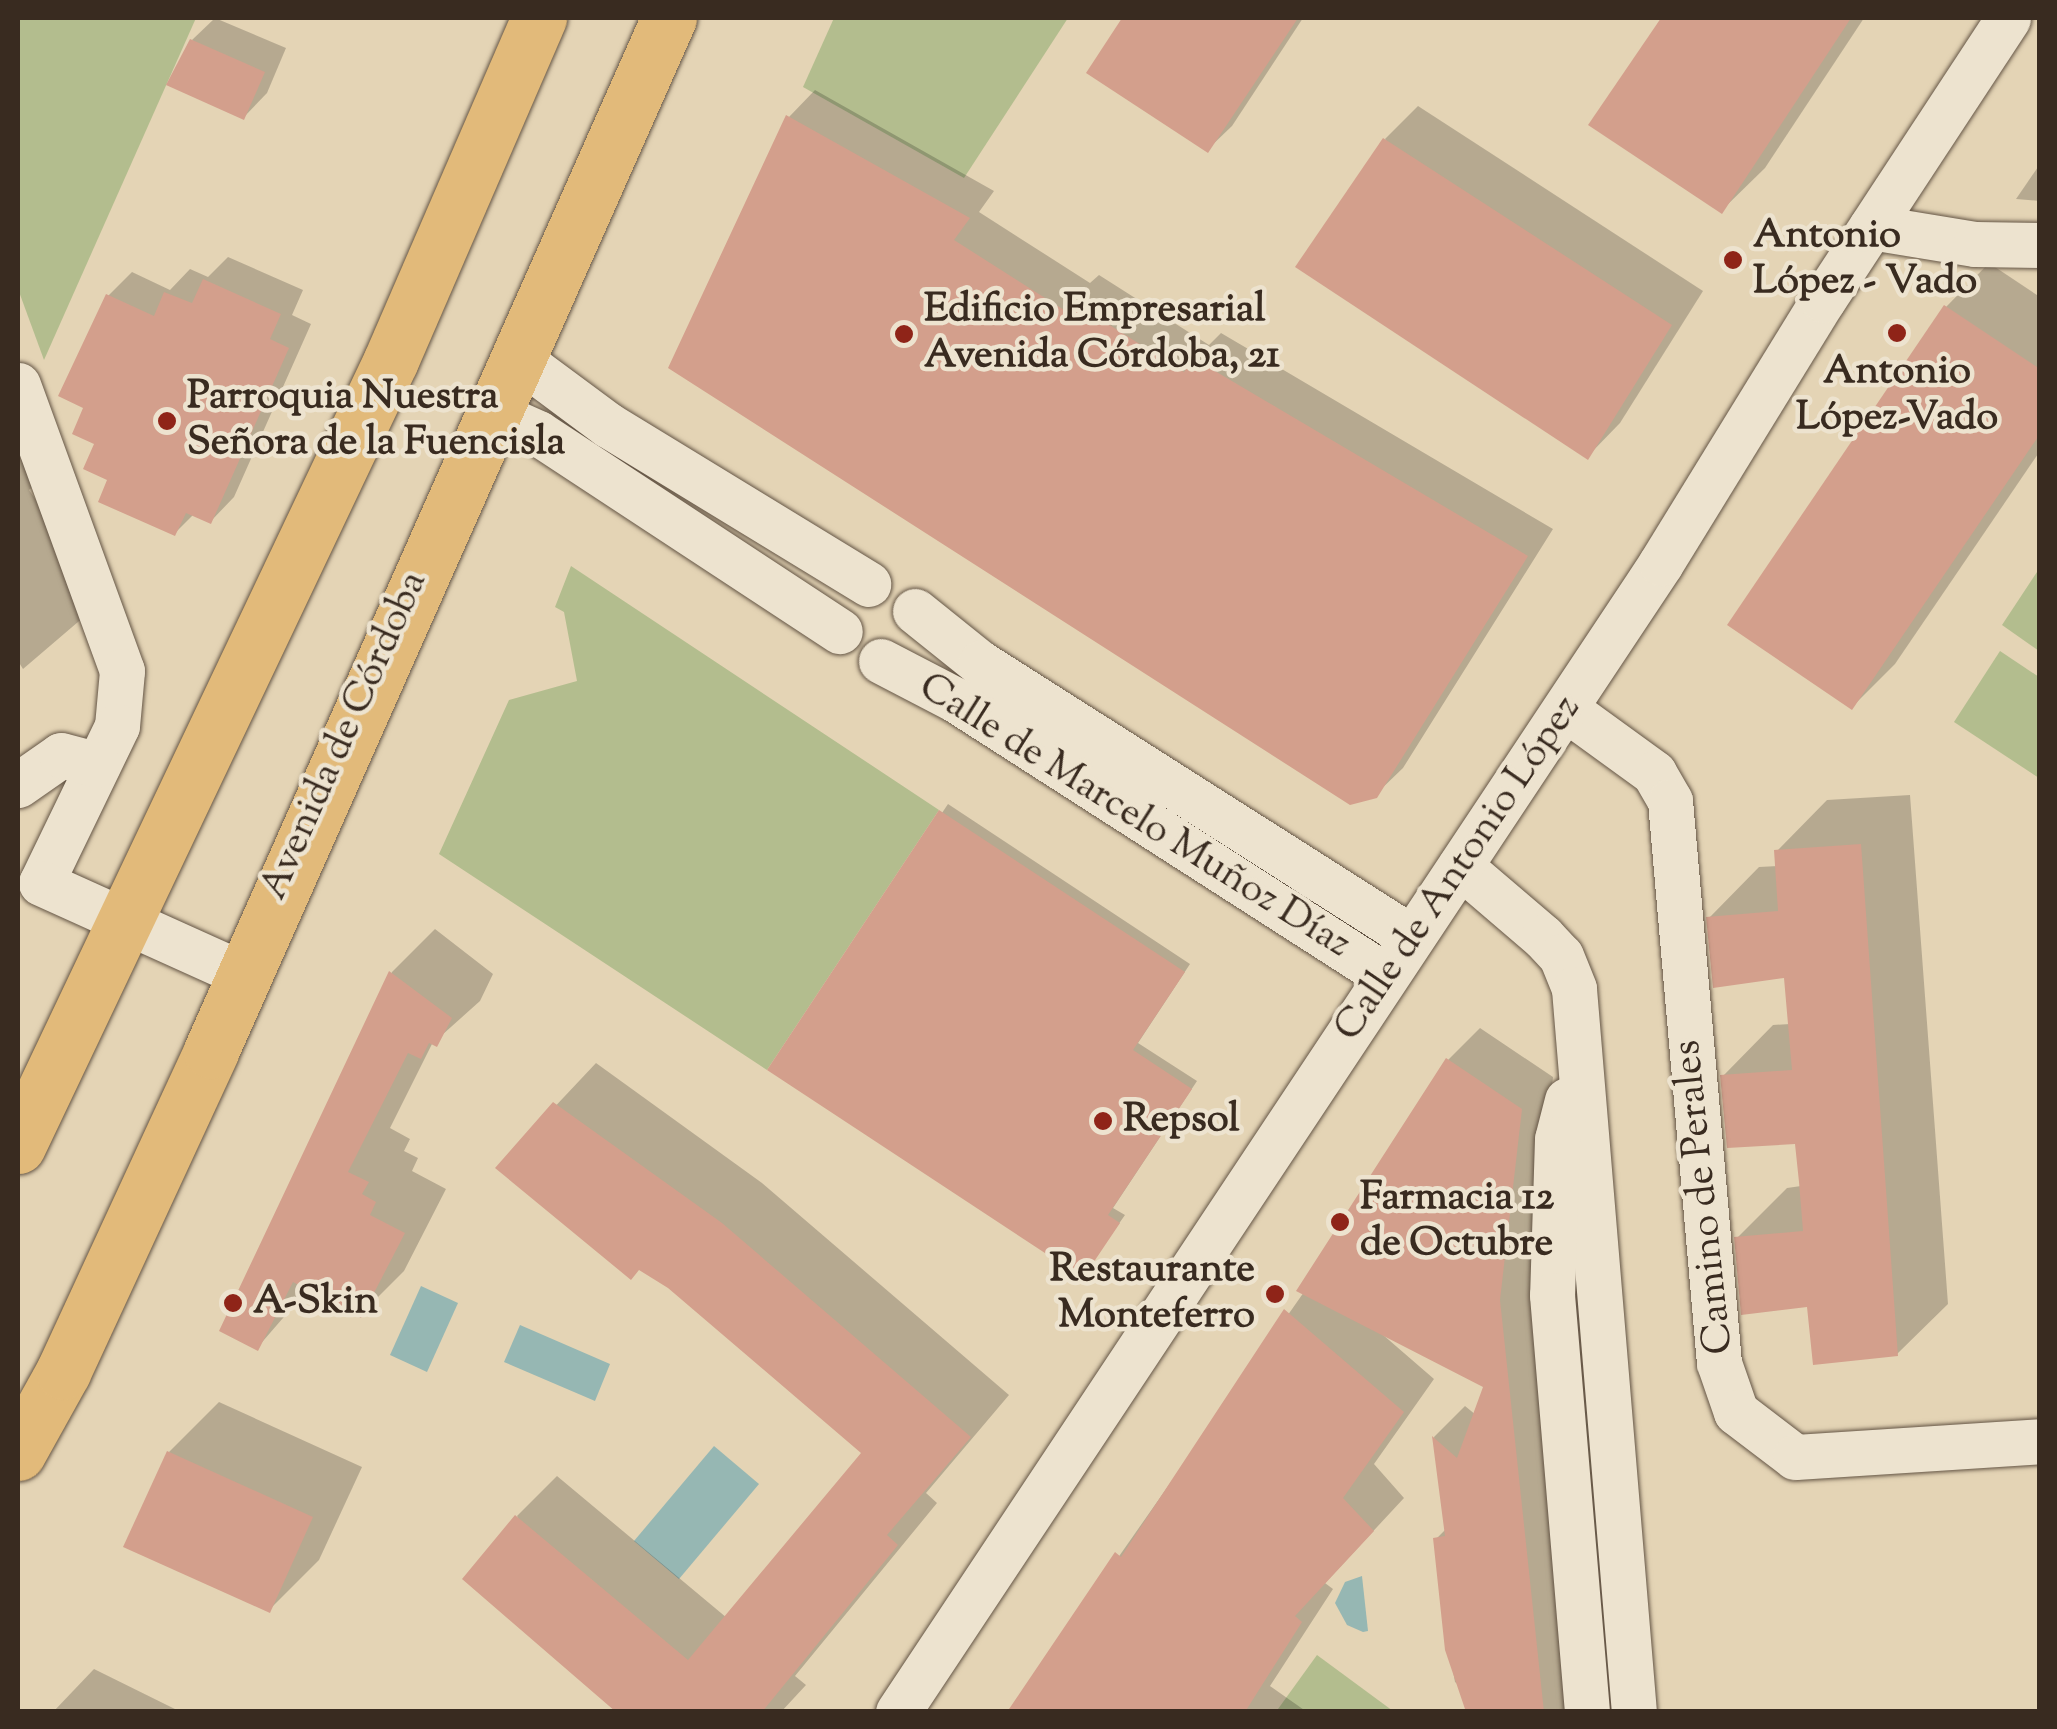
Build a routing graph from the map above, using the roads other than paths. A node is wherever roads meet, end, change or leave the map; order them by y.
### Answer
1 (539, 18) edge
2 (669, 18) edge
3 (2008, 18) edge
4 (1872, 226) junction
5 (2040, 245) edge
6 (515, 356) junction
7 (18, 385) edge
8 (489, 412) junction
9 (868, 584) junction
10 (915, 611) junction
11 (840, 631) junction
12 (880, 661) junction
13 (1566, 709) junction
14 (98, 764) junction
15 (18, 785) edge
16 (1460, 866) junction
17 (30, 889) edge
18 (127, 924) junction
19 (1412, 938) junction
20 (240, 973) junction
21 (1386, 976) junction
22 (1582, 1060) junction
23 (18, 1146) edge
24 (2040, 1442) edge
25 (18, 1453) edge
26 (898, 1712) edge
27 (1587, 1712) edge
28 (1634, 1712) edge

1 - 18 main road
2 - 6 main road, Avenida de Córdoba
3 - 4 street, Calle de Antonio López
4 - 5 street
4 - 13 street, Calle de Antonio López
6 - 8 main road, Avenida de Córdoba
6 - 9 street, Calle de Marcelo Muñoz Díaz
7 - 14 street
8 - 11 street, Calle de Marcelo Muñoz Díaz
8 - 20 main road, Avenida de Córdoba
9 - 10 street, Calle de Marcelo Muñoz Díaz
9 - 11 street
10 - 12 street, Calle de Marcelo Muñoz Díaz
10 - 19 street, Calle de Marcelo Muñoz Díaz
11 - 12 street, Calle de Marcelo Muñoz Díaz
12 - 21 street, Calle de Marcelo Muñoz Díaz
13 - 16 street, Calle de Antonio López
13 - 24 street, Camino de Perales
14 - 15 street
14 - 17 street
16 - 19 street, Calle de Antonio López
16 - 22 street
17 - 18 street
18 - 20 street
18 - 23 main road
19 - 21 street, Calle de Antonio López
20 - 25 main road, Avenida de Córdoba
21 - 26 street, Calle de Antonio López
22 - 27 street
22 - 28 street

